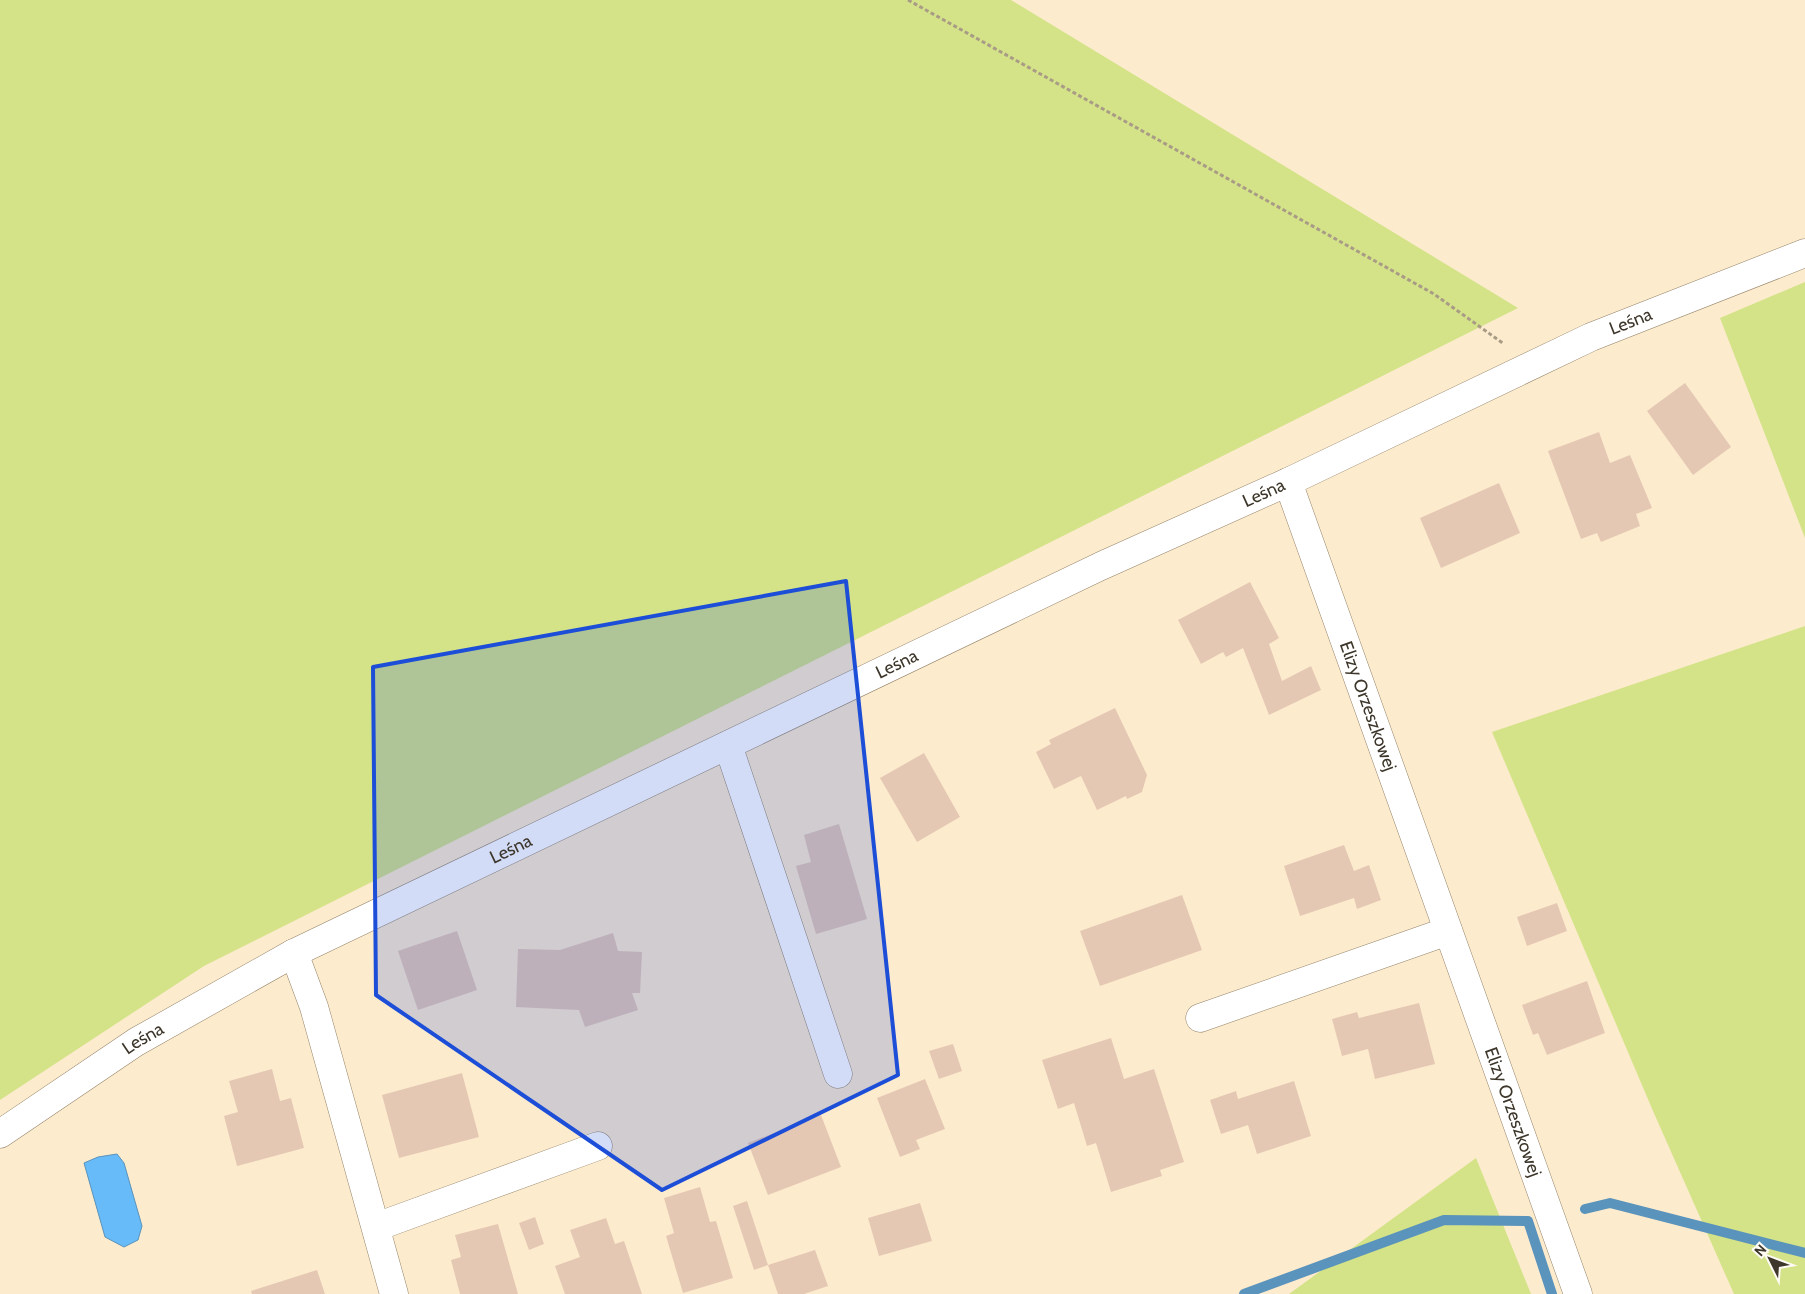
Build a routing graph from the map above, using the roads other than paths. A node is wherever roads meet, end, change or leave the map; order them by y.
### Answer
1 (1805, 253) edge
2 (1288, 482) junction
3 (728, 745) junction
4 (1448, 931) junction
5 (294, 953) junction
6 (1200, 1018) dead end
7 (838, 1074) dead end
8 (0, 1134) edge
9 (598, 1146) dead end
10 (376, 1227) junction
11 (394, 1294) edge
12 (1578, 1294) edge

1 - 2 street, Leśna
2 - 3 street, Leśna
2 - 4 street, Elizy Orzeszkowej
3 - 5 street, Leśna
3 - 7 street
4 - 6 street
4 - 12 street, Elizy Orzeszkowej
5 - 8 street, Leśna
5 - 10 street
9 - 10 street
10 - 11 street

